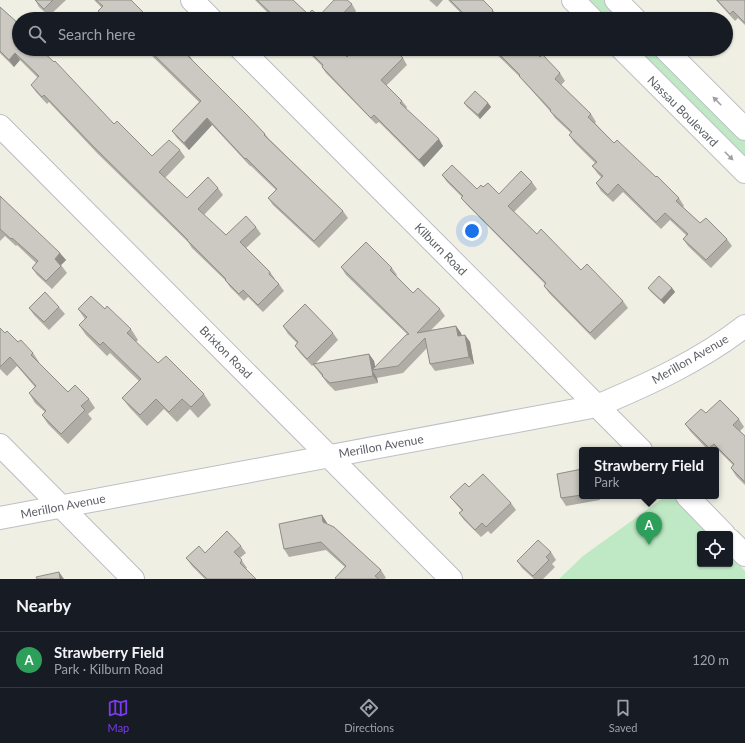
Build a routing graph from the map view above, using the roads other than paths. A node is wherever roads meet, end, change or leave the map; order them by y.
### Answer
1 (192, 0) edge
2 (573, 0) edge
3 (616, 0) edge
4 (204, 12) edge
5 (585, 12) edge
6 (628, 12) edge
7 (248, 56) edge
8 (629, 56) edge
9 (672, 56) edge
10 (0, 126) edge
11 (745, 129) edge
12 (745, 172) edge
13 (745, 326) edge
14 (597, 406) junction
15 (0, 445) edge
16 (638, 447) edge
17 (329, 456) junction
18 (689, 499) edge
19 (61, 506) junction
20 (0, 518) edge
21 (721, 531) edge
22 (733, 543) edge
23 (745, 555) edge
24 (133, 579) edge
25 (451, 579) edge

1 - 4 street
2 - 5 street
3 - 6 street
7 - 14 street, Kilburn Road
8 -> 12 street, Nassau Boulevard
11 -> 9 street
10 - 17 street, Brixton Road
13 - 14 street, Merillon Avenue
14 - 16 street, Kilburn Road
14 - 17 street, Merillon Avenue
15 - 19 street
17 - 19 street, Merillon Avenue
17 - 25 street, Brixton Road
18 - 21 street
19 - 20 street, Merillon Avenue
19 - 24 street
22 - 23 street

